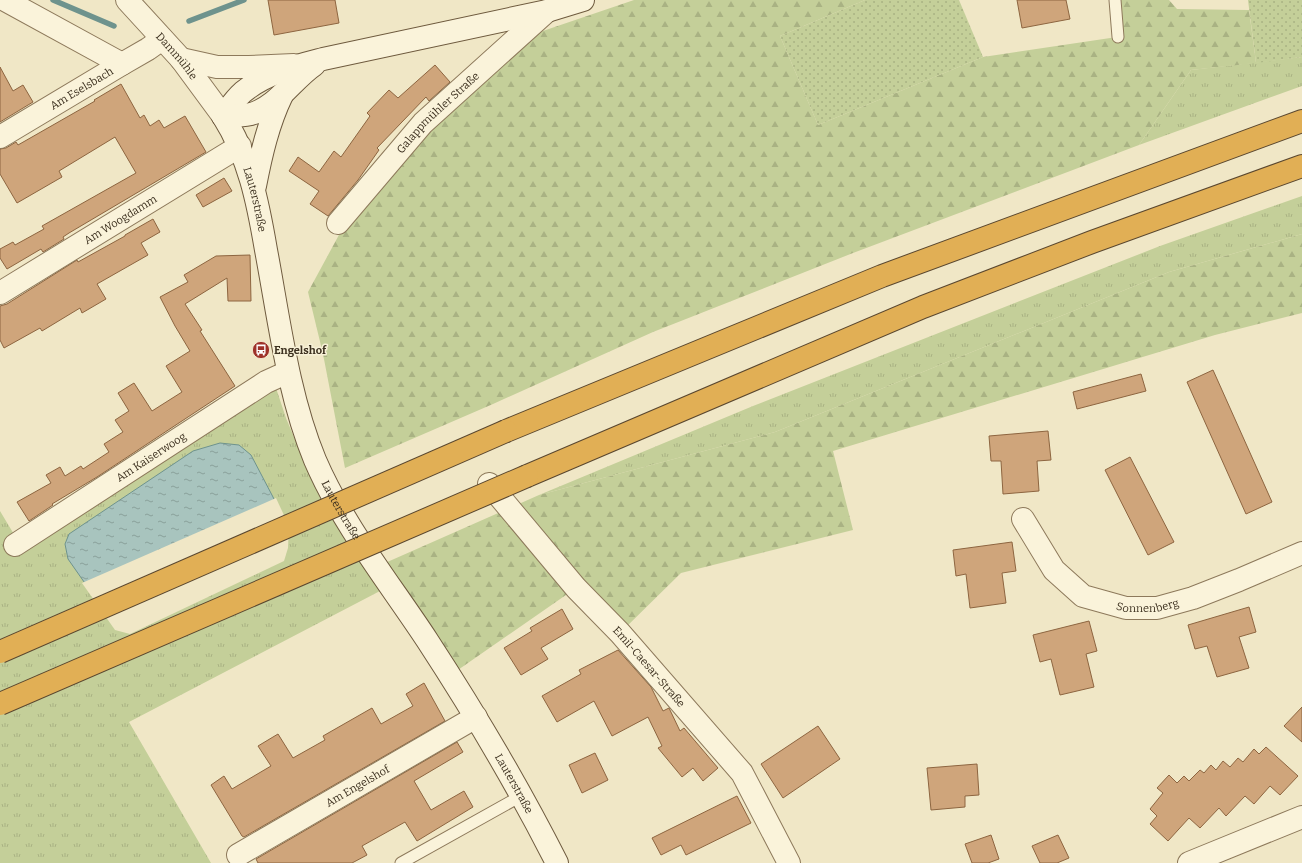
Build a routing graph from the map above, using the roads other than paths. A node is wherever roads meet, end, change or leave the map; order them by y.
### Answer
1 (5, 0) edge
2 (127, 0) edge
3 (583, 0) edge
4 (1115, 0) edge
5 (547, 11) junction
6 (1118, 37) dead end
7 (162, 39) junction
8 (182, 59) junction
9 (313, 62) junction
10 (122, 64) junction
11 (283, 93) junction
12 (223, 116) junction
13 (1302, 122) edge
14 (0, 137) edge
15 (240, 146) junction
16 (1302, 166) edge
17 (254, 189) junction
18 (338, 223) dead end
19 (0, 293) edge
20 (288, 372) junction
21 (489, 484) dead end
22 (1023, 519) dead end
23 (15, 545) dead end
24 (1302, 553) edge
25 (0, 652) edge
26 (0, 704) edge
27 (476, 717) junction
28 (521, 796) junction
29 (1302, 817) edge
30 (238, 855) dead end
31 (401, 863) edge
32 (557, 863) edge
33 (789, 863) edge
34 (1189, 863) edge

1 - 10 street
2 - 7 street, Dammühle
3 - 5 street, Galappmühler Straße
4 - 6 lane
5 - 9 street, Galappmühler Straße
5 - 18 street, Galappmühler Straße
7 - 8 street, Dammühle
7 - 10 street, Am Eselsbach
8 - 9 street
8 - 12 street, Dammühle
9 - 11 street, Galappmühler Straße
9 - 12 street, Galappmühler Straße
10 - 14 street, Am Eselsbach
11 - 12 street, Galappmühler Straße
11 - 17 street
12 - 15 street, Lauterstraße
13 - 25 highway, bridge
15 - 17 street, Lauterstraße
15 - 19 street, Am Woogdamm
16 - 26 highway, bridge
17 - 20 street, Lauterstraße
20 - 23 street, Am Kaiserwoog
20 - 27 street, Lauterstraße
21 - 33 street, Emil-Caesar-Straße
22 - 24 street, Sonnenberg
27 - 28 street, Lauterstraße
27 - 30 street, Am Engelshof
28 - 31 lane
28 - 32 street, Lauterstraße
29 - 34 street

